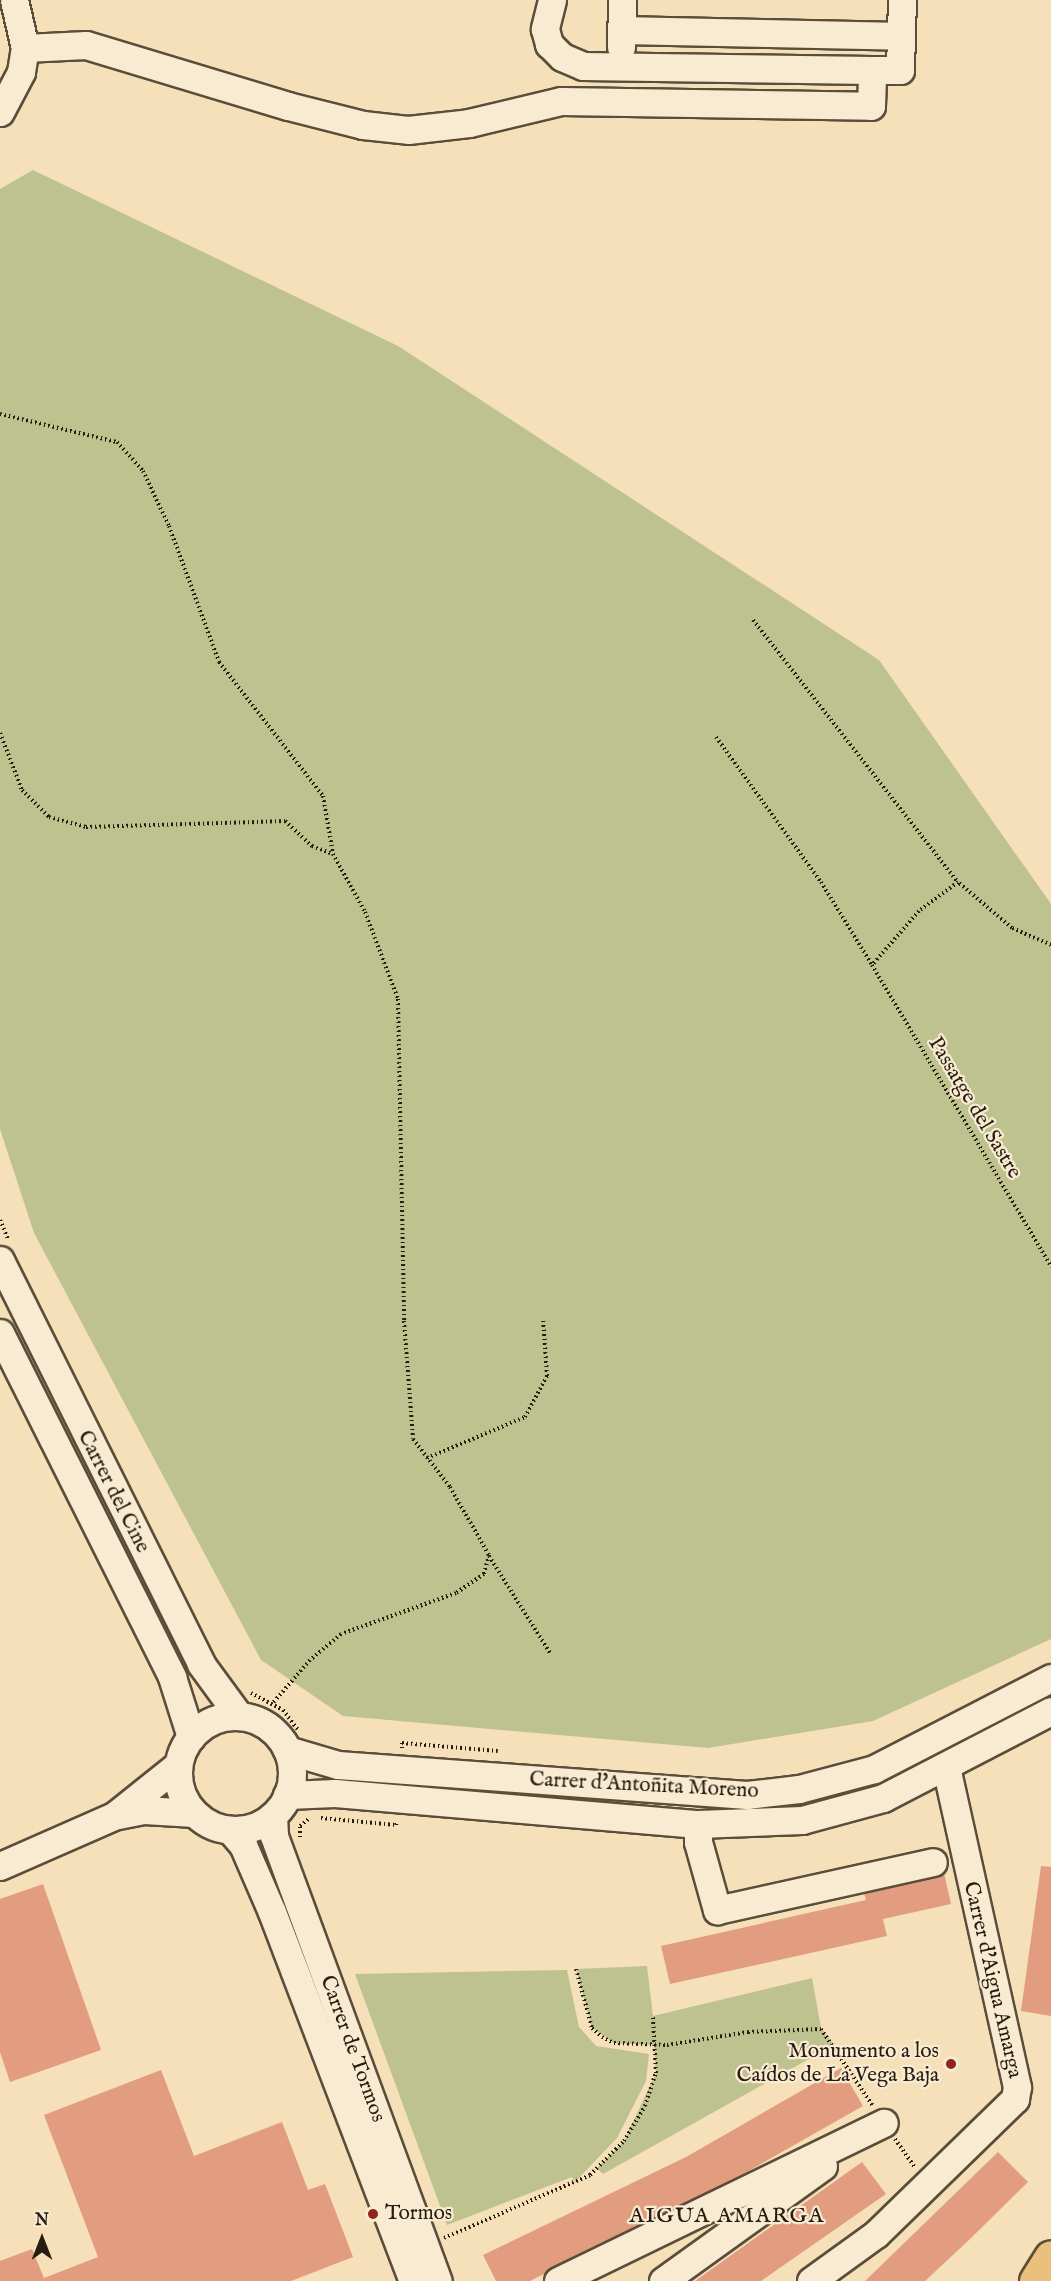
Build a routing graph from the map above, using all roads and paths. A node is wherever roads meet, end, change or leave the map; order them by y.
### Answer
1 (14, 0) edge
2 (552, 0) edge
3 (622, 0) edge
4 (902, 0) edge
5 (622, 30) junction
6 (901, 36) junction
7 (25, 48) junction
8 (621, 67) junction
9 (873, 70) junction
10 (620, 101) junction
11 (0, 112) edge
12 (0, 414) edge
13 (753, 620) dead end
14 (0, 733) edge
15 (716, 737) dead end
16 (333, 854) junction
17 (958, 882) junction
18 (1051, 945) edge
19 (872, 965) junction
20 (0, 1220) edge
21 (6, 1255) edge
22 (1051, 1267) edge
23 (543, 1319) dead end
24 (0, 1333) edge
25 (427, 1458) junction
26 (489, 1555) junction
27 (550, 1653) dead end
28 (1051, 1678) edge
29 (242, 1689) dead end
30 (272, 1704) junction
31 (1051, 1711) edge
32 (238, 1716) junction
33 (191, 1737) junction
34 (294, 1741) junction
35 (414, 1752) dead end
36 (393, 1760) junction
37 (178, 1765) junction
38 (946, 1768) junction
39 (291, 1809) junction
40 (310, 1809) dead end
41 (322, 1810) dead end
42 (333, 1811) dead end
43 (194, 1813) junction
44 (114, 1816) junction
45 (698, 1824) junction
46 (230, 1830) junction
47 (295, 1842) dead end
48 (933, 1862) dead end
49 (0, 1866) edge
50 (576, 1969) dead end
51 (653, 2017) dead end
52 (654, 2045) junction
53 (890, 2132) junction
54 (916, 2169) dead end
55 (436, 2228) dead end
56 (440, 2240) junction
57 (444, 2250) dead end
58 (1051, 2257) edge
59 (413, 2281) edge
60 (438, 2281) edge
61 (558, 2281) edge
62 (663, 2281) edge
63 (811, 2281) edge
64 (1036, 2281) edge

1 - 7 street
2 - 8 street
3 - 5 street
4 - 6 street
5 - 6 street
5 - 8 street
6 - 9 street
7 - 10 street
7 - 11 street
8 - 9 street
8 - 10 street
9 - 10 street
12 - 16 path
13 - 17 path
14 - 16 path
15 - 19 path, Passatge del Sastre
16 - 25 path
17 - 18 path
17 - 19 path
19 - 22 path, Passatge del Sastre
20 - 21 path
21 - 32 street, Carrer del Cine
23 - 25 path
24 - 33 street, Carrer del Cine
25 - 26 path
26 - 27 path
26 - 30 path
28 - 36 street, Carrer d'Antoñita Moreno
29 - 30 path
30 - 34 path
31 - 38 street, Carrer d'Antoñita Moreno
32 - 33 street
32 - 34 street
33 - 37 street
34 - 36 street, Carrer d'Antoñita Moreno
34 - 39 street
35 - 36 path
37 - 43 street
37 - 44 street
38 - 45 street, Carrer d'Antoñita Moreno
38 - 63 street, Carrer d'Aigua Amarga
39 - 40 path
39 - 45 street, Carrer d'Antoñita Moreno
39 - 46 street
39 - 47 path
39 - 60 street, Carrer de Tormos
41 - 42 path
43 - 44 street
43 - 46 street
44 - 49 street
45 - 48 street
46 - 59 street, Carrer de Tormos
50 - 52 path
51 - 52 path
52 - 53 path
52 - 56 path
53 - 54 path
53 - 61 street
53 - 62 street
55 - 56 path
56 - 57 path
58 - 64 highway

